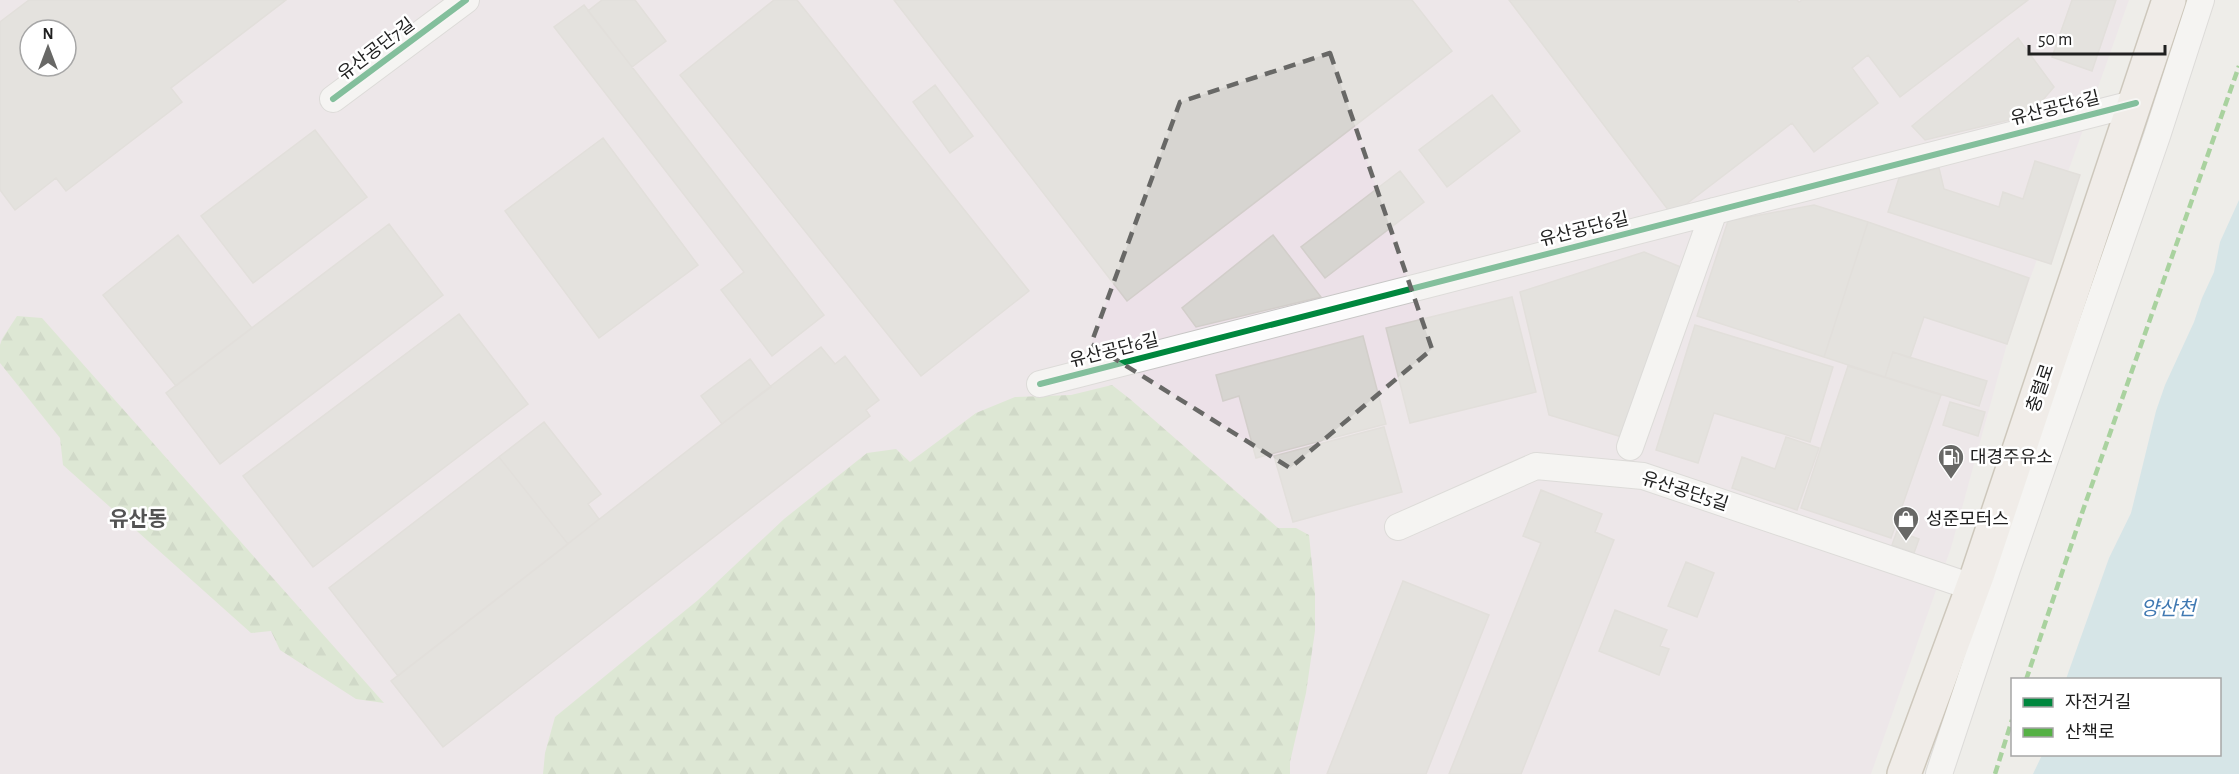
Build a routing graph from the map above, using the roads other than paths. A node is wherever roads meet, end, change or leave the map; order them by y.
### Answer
1 (466, 0) edge
2 (2169, 0) edge
3 (2201, 0) edge
4 (333, 99) dead end
5 (2136, 102) junction
6 (1714, 211) junction
7 (1040, 384) dead end
8 (1630, 447) dead end
9 (1398, 527) dead end
10 (1972, 587) junction
11 (1904, 774) edge
12 (1939, 774) edge

1 - 4 street, 유산공단7길
2 - 5 main road, 충렬로
3 - 12 street
5 - 6 street, 유산공단6길
5 - 10 main road, 충렬로
6 - 7 street, 유산공단6길
6 - 8 street
9 - 10 street, 유산공단5길
10 - 11 main road, 충렬로

